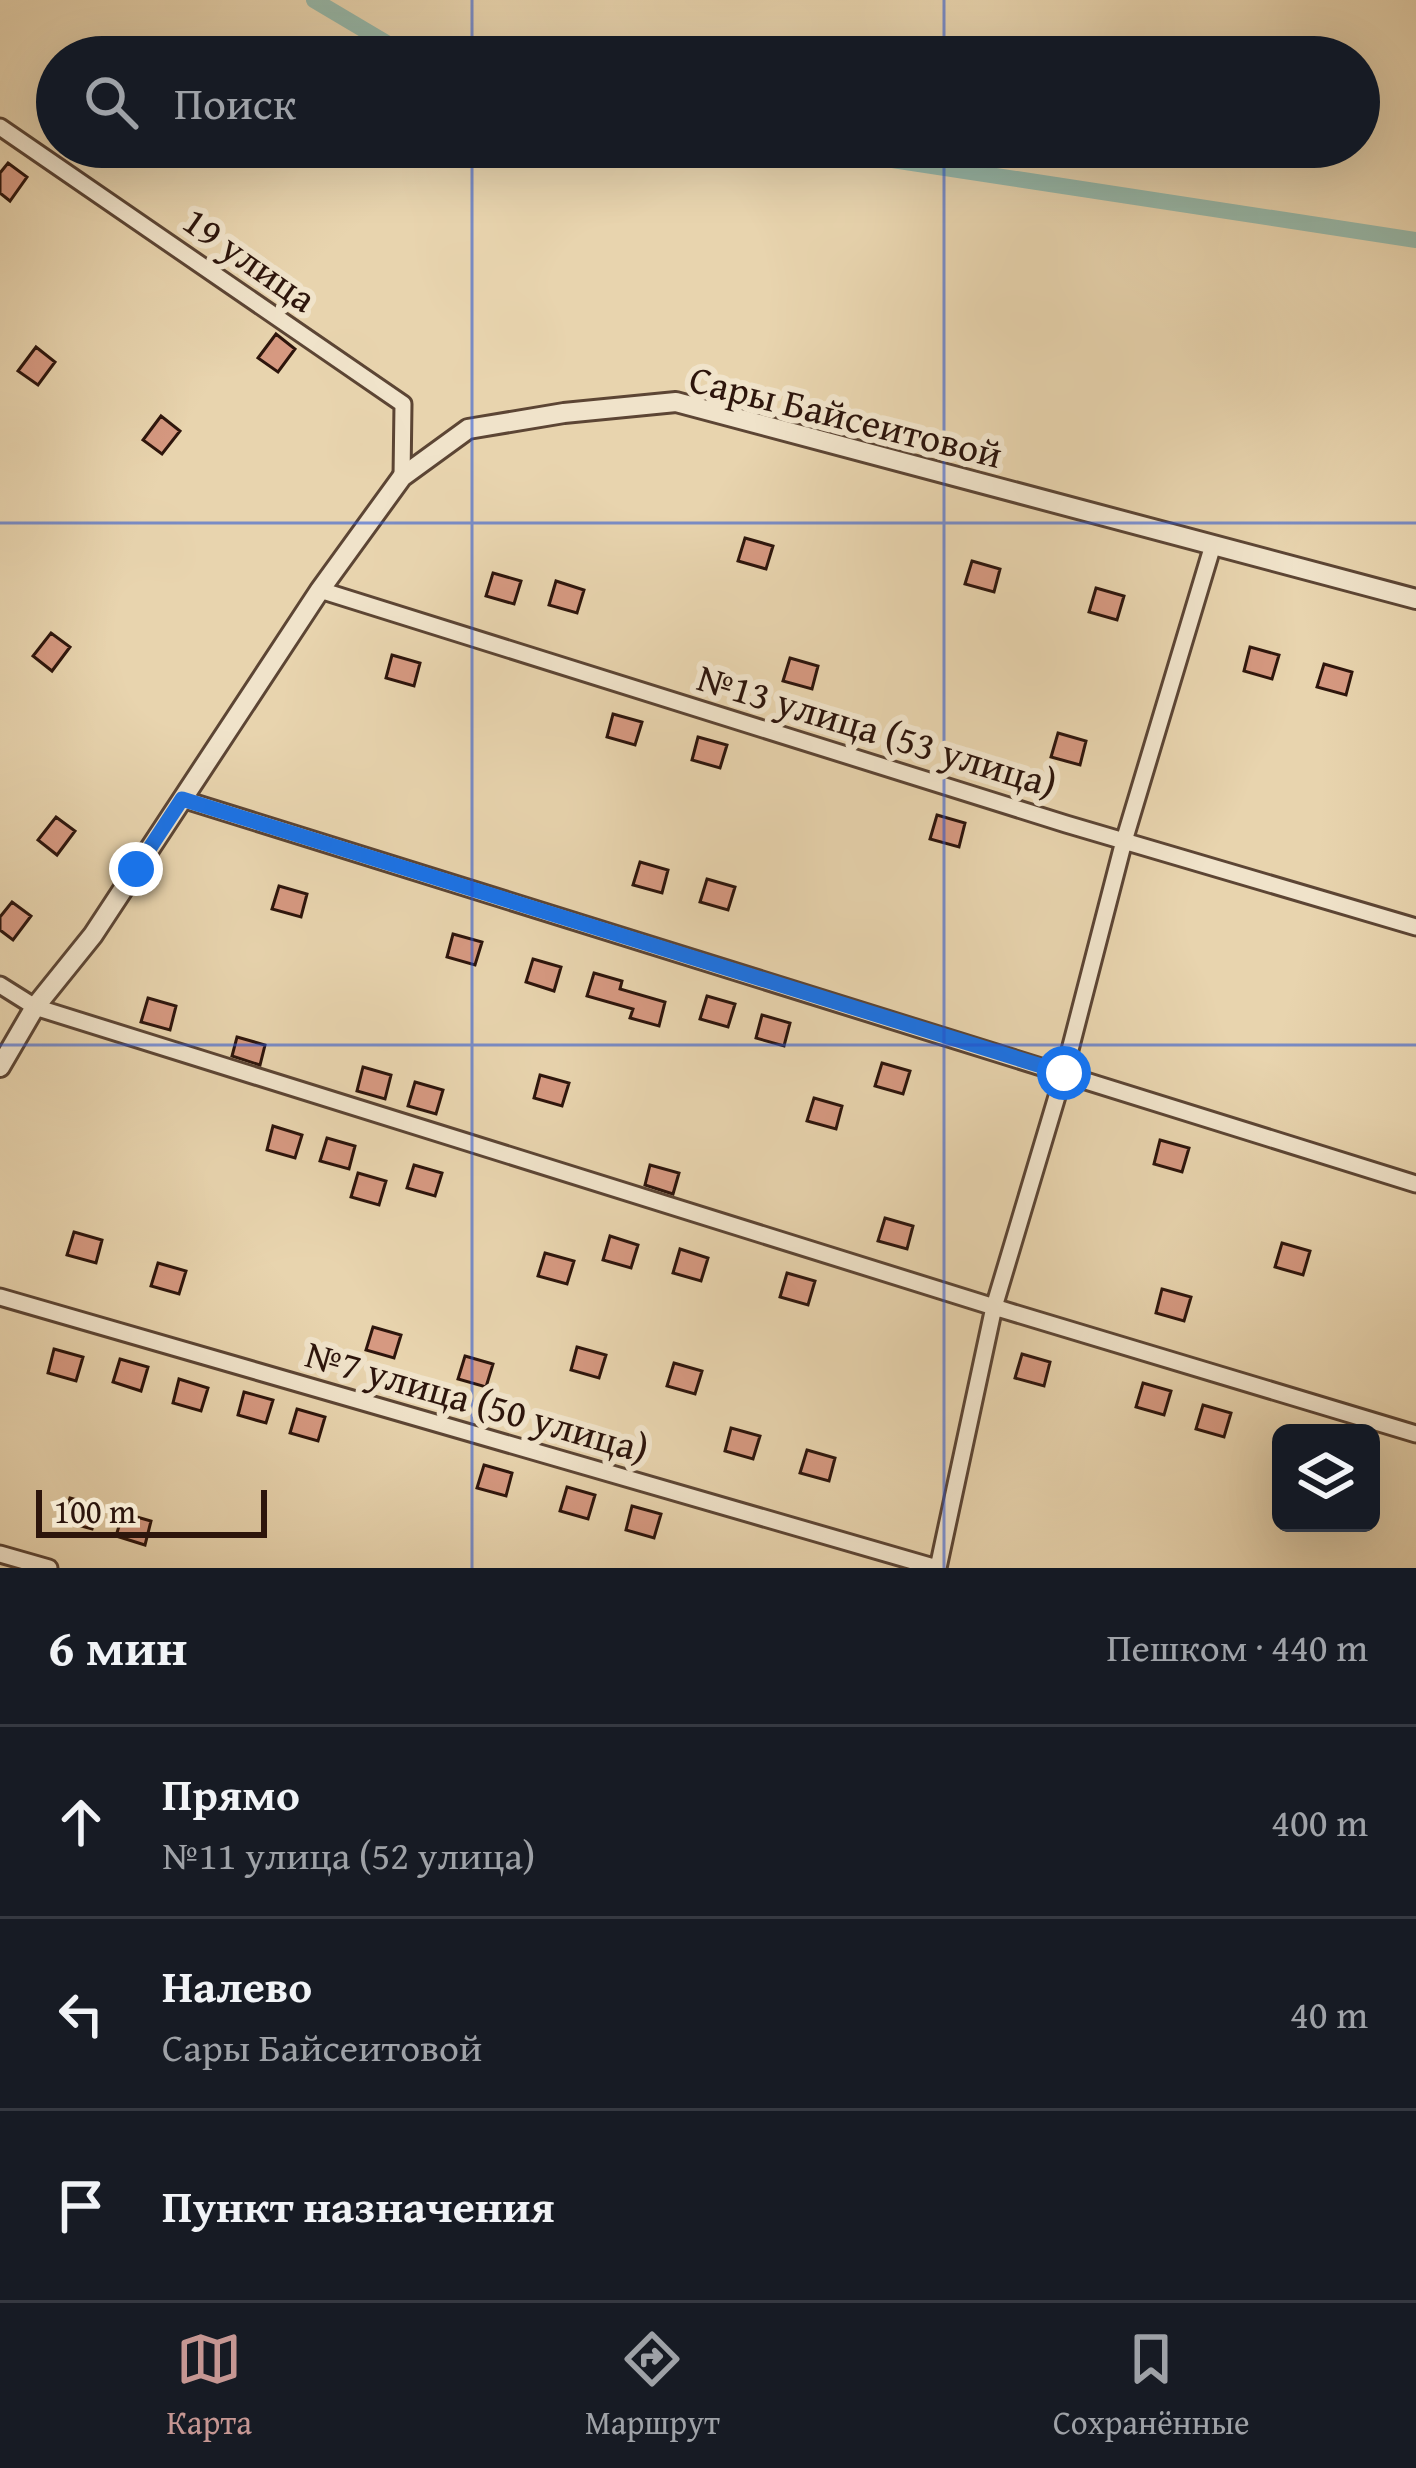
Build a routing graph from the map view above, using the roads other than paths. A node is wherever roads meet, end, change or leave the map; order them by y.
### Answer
1 (0, 127) edge
2 (36, 152) edge
3 (60, 168) edge
4 (403, 477) junction
5 (1213, 545) junction
6 (320, 590) junction
7 (1416, 599) edge
8 (182, 799) junction
9 (1124, 841) junction
10 (1416, 927) edge
11 (0, 985) edge
12 (35, 1007) junction
13 (0, 1067) edge
14 (1064, 1073) junction
15 (1416, 1184) edge
16 (0, 1297) edge
17 (994, 1307) junction
18 (1416, 1434) edge
19 (0, 1554) edge
20 (49, 1568) edge
21 (938, 1568) edge

1 - 2 street, 19 улица
3 - 4 street, 19 улица
4 - 5 street, Сары Байсеитовой
4 - 6 street, Сары Байсеитовой
5 - 7 street, Сары Байсеитовой
5 - 9 street
6 - 8 street, Сары Байсеитовой
6 - 9 street, №13 улица (53 улица)
8 - 12 street, Сары Байсеитовой
8 - 14 street
9 - 10 street, №13 улица (53 улица)
9 - 14 street
11 - 12 street
12 - 13 street, Сары Байсеитовой
12 - 17 street
14 - 15 street
14 - 17 street
16 - 21 street, №7 улица (50 улица)
17 - 18 street
17 - 21 street
19 - 20 street

